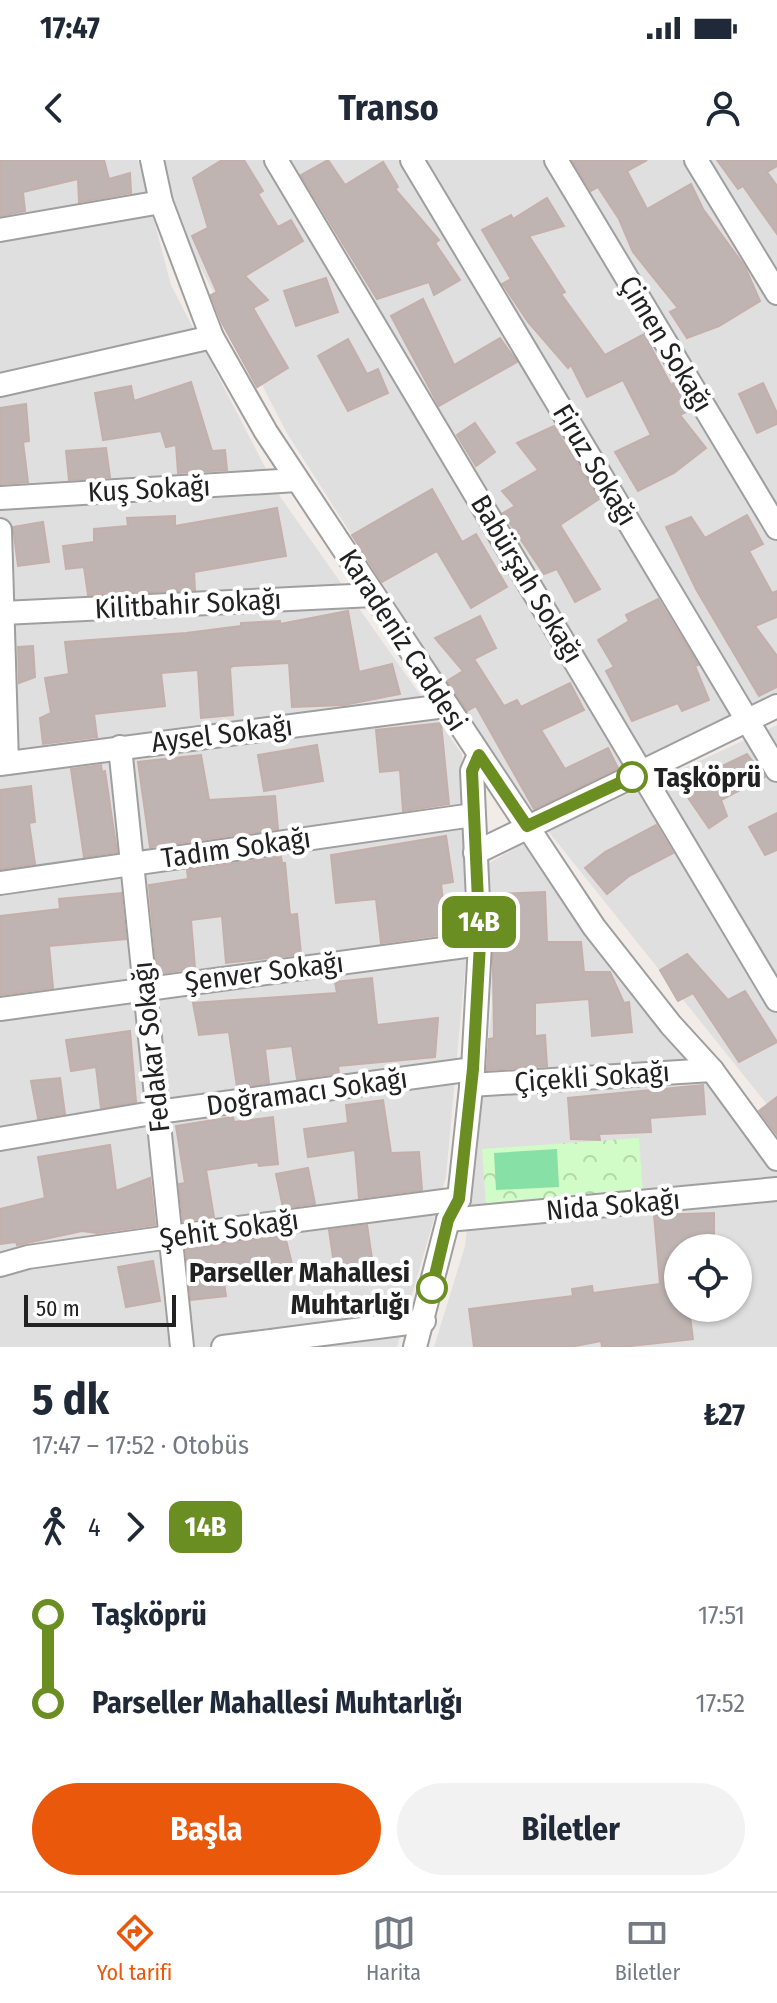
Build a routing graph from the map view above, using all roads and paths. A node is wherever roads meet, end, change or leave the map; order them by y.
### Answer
1 (152, 160) edge
2 (276, 160) edge
3 (412, 160) edge
4 (556, 160) edge
5 (696, 160) edge
6 (161, 202) junction
7 (0, 230) edge
8 (777, 293) edge
9 (212, 337) junction
10 (0, 385) edge
11 (297, 480) junction
12 (0, 498) edge
13 (777, 528) edge
14 (0, 530) edge
15 (373, 595) junction
16 (3, 613) junction
17 (445, 706) junction
18 (777, 706) edge
19 (746, 719) junction
20 (120, 747) junction
21 (479, 755) junction
22 (4, 763) edge
23 (777, 770) edge
24 (642, 772) junction
25 (473, 815) junction
26 (527, 826) junction
27 (475, 853) junction
28 (132, 862) junction
29 (0, 883) edge
30 (480, 944) junction
31 (145, 988) junction
32 (777, 1000) edge
33 (0, 1009) edge
34 (712, 1070) junction
35 (472, 1077) junction
36 (158, 1112) junction
37 (0, 1139) edge
38 (773, 1147) edge
39 (777, 1189) edge
40 (459, 1199) junction
41 (448, 1220) junction
42 (170, 1237) junction
43 (0, 1265) edge
44 (424, 1321) junction
45 (182, 1347) edge
46 (223, 1347) edge
47 (415, 1347) edge

1 - 6 street, Karadeniz Caddesi
2 - 24 street, Babürşah Sokağı
3 - 19 street, Firuz Sokağı
4 - 13 street, Çimen Sokağı
5 - 8 street
6 - 7 street
6 - 9 street, Karadeniz Caddesi
9 - 10 street
9 - 11 street, Karadeniz Caddesi
11 - 12 street, Kuş Sokağı
11 - 15 street, Karadeniz Caddesi
14 - 16 street
15 - 16 street, Kilitbahir Sokağı
15 - 17 street, Karadeniz Caddesi
16 - 22 street
17 - 20 street, Aysel Sokağı
17 - 21 street, Karadeniz Caddesi
18 - 19 street
19 - 23 street, Firuz Sokağı
19 - 24 street
20 - 22 street, Aysel Sokağı
20 - 28 street, Fedakar Sokağı
21 - 25 street
21 - 26 street, Karadeniz Caddesi
24 - 26 street
24 - 32 street, Babürşah Sokağı
25 - 27 street
25 - 28 street, Tadım Sokağı
26 - 27 street
26 - 34 street, Karadeniz Caddesi
27 - 30 street
28 - 29 street, Tadım Sokağı
28 - 31 street, Fedakar Sokağı
30 - 31 street, Şenver Sokağı
30 - 35 street
31 - 33 street, Şenver Sokağı
31 - 36 street, Fedakar Sokağı
34 - 35 street, Çiçekli Sokağı
34 - 38 street, Karadeniz Caddesi
35 - 36 street, Doğramacı Sokağı
35 - 40 street
36 - 37 street, Doğramacı Sokağı
36 - 42 street, Fedakar Sokağı
39 - 41 street, Nida Sokağı
40 - 41 street
40 - 42 street, Şehit Sokağı
41 - 44 street
42 - 43 street, Şehit Sokağı
42 - 45 street, Fedakar Sokağı
44 - 46 street
44 - 47 street

